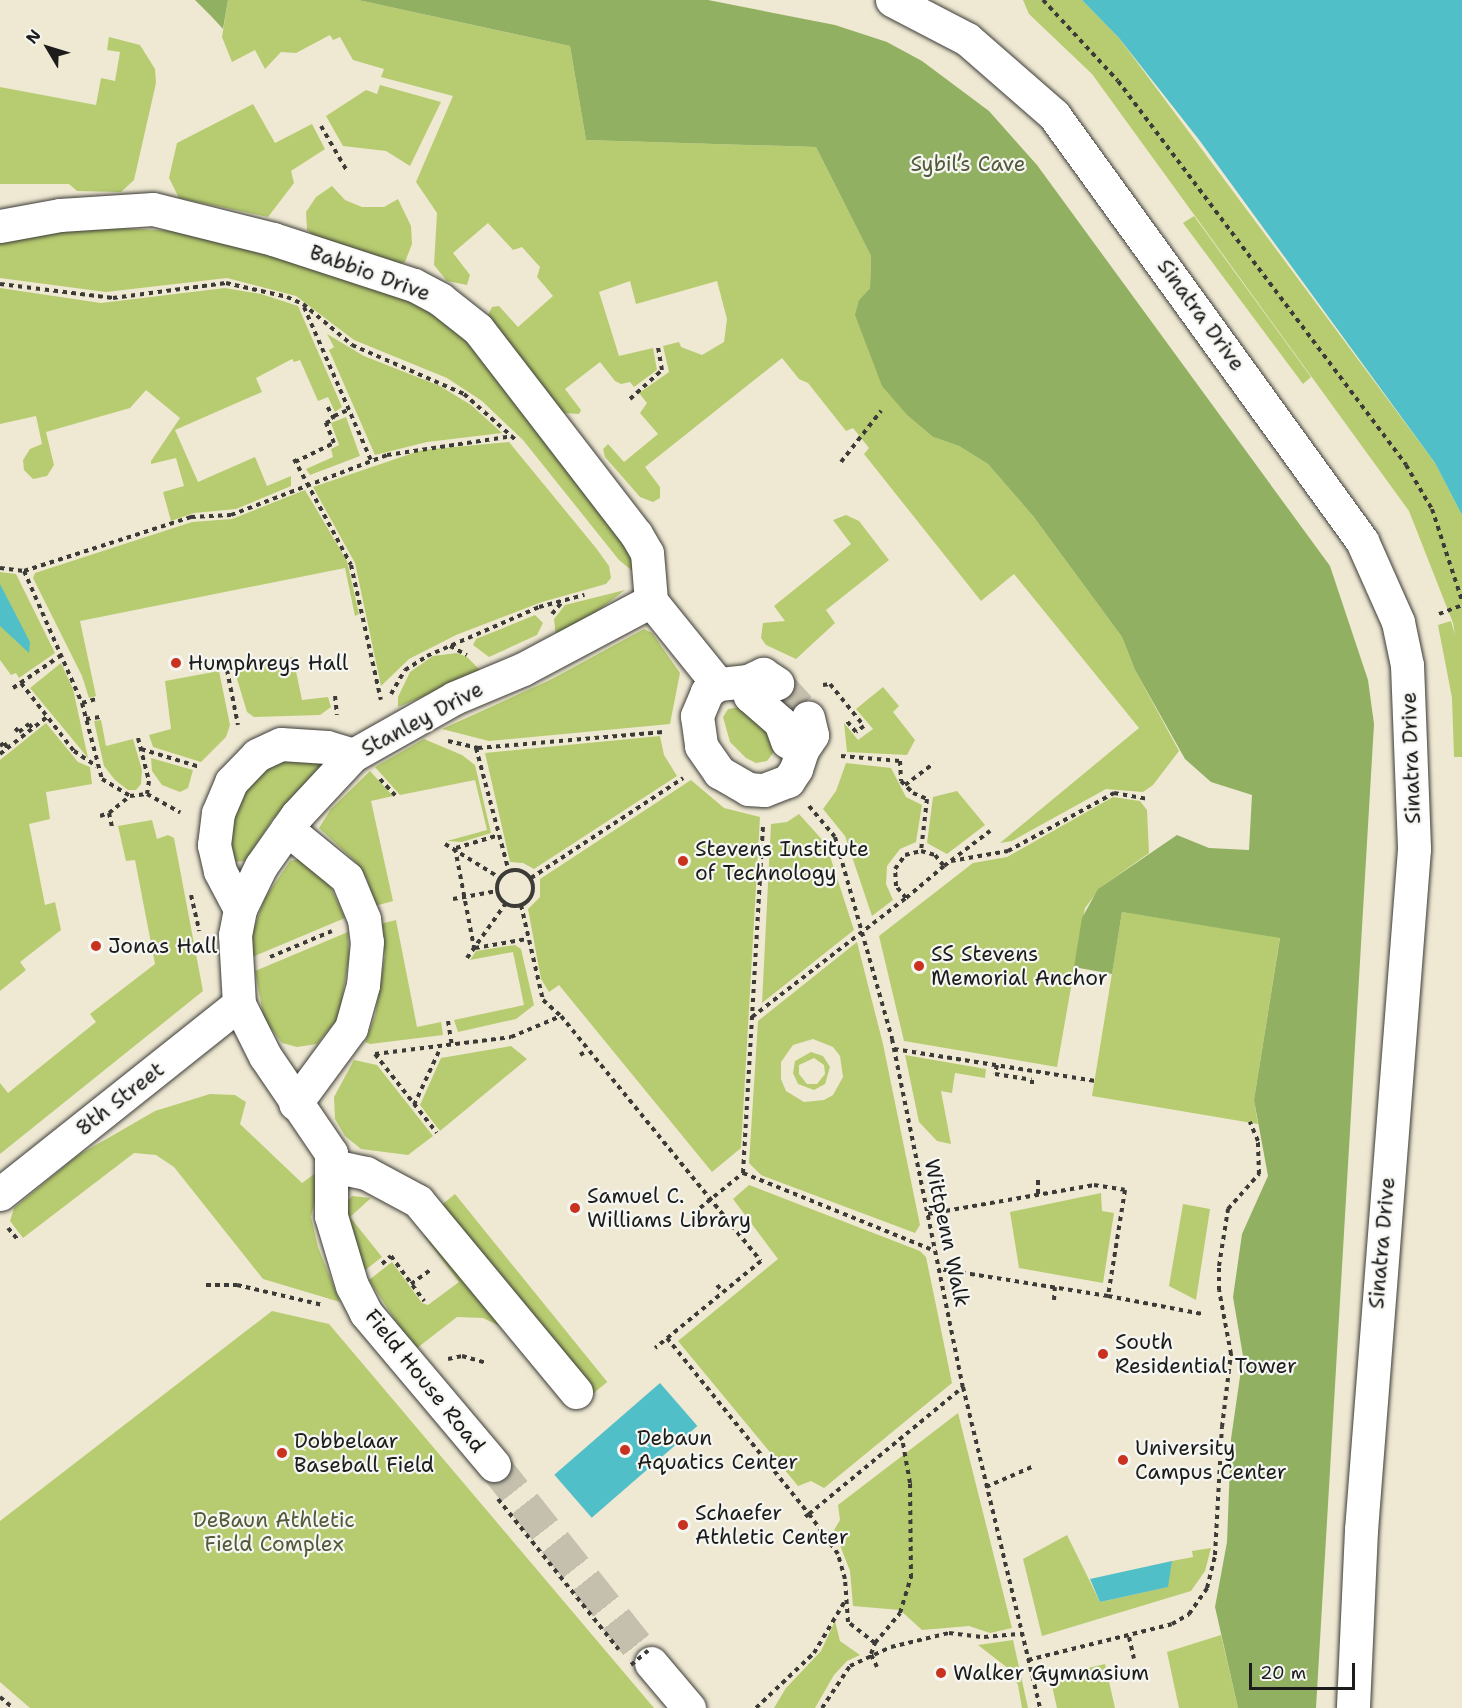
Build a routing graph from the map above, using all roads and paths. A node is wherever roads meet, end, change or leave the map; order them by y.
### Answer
1 (892, 0) edge
2 (1043, 0) edge
3 (321, 126) dead end
4 (347, 171) dead end
5 (0, 226) edge
6 (0, 284) edge
7 (303, 304) junction
8 (658, 347) dead end
9 (630, 399) dead end
10 (327, 406) dead end
11 (348, 410) junction
12 (881, 411) dead end
13 (333, 416) junction
14 (512, 436) junction
15 (525, 450) dead end
16 (371, 460) junction
17 (841, 462) dead end
18 (306, 485) junction
19 (0, 568) edge
20 (24, 571) junction
21 (589, 593) dead end
22 (651, 601) junction
23 (1462, 603) edge
24 (1439, 614) dead end
25 (63, 654) junction
26 (227, 670) dead end
27 (21, 683) junction
28 (229, 683) dead end
29 (748, 683) junction
30 (13, 688) dead end
31 (96, 699) dead end
32 (82, 702) junction
33 (47, 717) junction
34 (100, 717) dead end
35 (808, 717) dead end
36 (86, 719) junction
37 (15, 728) dead end
38 (33, 729) junction
39 (697, 729) junction
40 (138, 738) dead end
41 (454, 744) dead end
42 (0, 746) edge
43 (8, 748) junction
44 (476, 748) junction
45 (141, 749) junction
46 (802, 750) junction
47 (0, 754) edge
48 (710, 760) junction
49 (363, 762) junction
50 (934, 763) dead end
51 (97, 766) junction
52 (204, 768) dead end
53 (905, 785) junction
54 (776, 786) junction
55 (147, 794) junction
56 (130, 796) junction
57 (396, 796) dead end
58 (1147, 799) dead end
59 (109, 813) junction
60 (100, 816) dead end
61 (179, 821) dead end
62 (112, 827) dead end
63 (287, 829) junction
64 (990, 831) dead end
65 (499, 835) junction
66 (445, 844) dead end
67 (455, 848) junction
68 (921, 851) junction
69 (951, 861) junction
70 (944, 866) junction
71 (509, 872) junction
72 (500, 878) junction
73 (531, 878) junction
74 (189, 883) dead end
75 (497, 891) junction
76 (466, 896) junction
77 (906, 898) junction
78 (453, 899) dead end
79 (506, 903) junction
80 (521, 905) junction
81 (240, 909) junction
82 (336, 929) dead end
83 (863, 930) junction
84 (200, 938) dead end
85 (527, 939) junction
86 (474, 948) junction
87 (467, 958) dead end
88 (264, 960) dead end
89 (239, 1004) junction
90 (561, 1016) junction
91 (752, 1017) junction
92 (448, 1021) dead end
93 (452, 1046) junction
94 (440, 1048) junction
95 (339, 1049) junction
96 (894, 1049) junction
97 (588, 1050) junction
98 (374, 1053) junction
99 (580, 1056) dead end
100 (997, 1065) junction
101 (1095, 1081) dead end
102 (1032, 1086) dead end
103 (294, 1104) junction
104 (414, 1105) junction
105 (1250, 1122) dead end
106 (437, 1133) dead end
107 (333, 1166) junction
108 (743, 1173) junction
109 (1038, 1180) dead end
110 (0, 1194) edge
111 (1038, 1194) junction
112 (711, 1199) junction
113 (700, 1208) dead end
114 (928, 1214) junction
115 (935, 1251) junction
116 (391, 1256) dead end
117 (434, 1268) dead end
118 (939, 1269) junction
119 (411, 1284) junction
120 (206, 1285) dead end
121 (717, 1285) dead end
122 (1055, 1287) junction
123 (723, 1292) junction
124 (1108, 1296) junction
125 (1054, 1300) dead end
126 (424, 1301) dead end
127 (366, 1313) junction
128 (1202, 1314) dead end
129 (667, 1338) junction
130 (655, 1348) dead end
131 (963, 1387) junction
132 (576, 1392) dead end
133 (902, 1438) junction
134 (494, 1465) tunnel mouth
135 (1034, 1466) dead end
136 (986, 1486) junction
137 (496, 1497) dead end
138 (807, 1516) junction
139 (846, 1600) junction
140 (1021, 1634) junction
141 (1129, 1637) junction
142 (875, 1643) junction
143 (872, 1654) junction
144 (1134, 1658) dead end
145 (1028, 1660) junction
146 (642, 1662) joint
147 (877, 1667) dead end
148 (0, 1697) edge
149 (13, 1708) edge
150 (689, 1708) edge
151 (756, 1708) edge
152 (822, 1708) edge
153 (1040, 1708) edge
154 (1353, 1708) edge

1 - 154 street, Sinatra Drive
2 - 23 path
3 - 4 path
5 - 22 street, Babbio Drive
6 - 7 path
7 - 11 path
7 - 14 path
8 - 9 path
10 - 13 path
11 - 13 path
11 - 16 path
12 - 17 path
13 - 18 path
14 - 15 path
14 - 16 path
16 - 18 path
18 - 20 path
18 - 21 path
19 - 20 path
20 - 25 path
22 - 29 street
22 - 49 street, Stanley Drive
23 - 24 path
25 - 27 path
25 - 32 path
26 - 28 path
27 - 30 path
27 - 33 path
29 - 39 street
29 - 46 street
31 - 32 path
32 - 36 path
33 - 38 path
33 - 51 path
34 - 36 path
35 - 46 street
36 - 51 path
37 - 38 path
38 - 43 path
39 - 44 path
39 - 48 street
40 - 45 path
41 - 44 path
42 - 43 path
43 - 47 path
44 - 65 path
45 - 52 path
45 - 55 path
46 - 53 path
46 - 54 street
48 - 54 street
48 - 73 path
49 - 57 path
49 - 63 street, Stanley Drive
49 - 81 street
50 - 53 path
51 - 56 path
53 - 68 path
54 - 83 path, Wittpenn Walk
54 - 91 path
55 - 56 path
55 - 61 path
56 - 59 path
58 - 69 path
59 - 60 path
59 - 62 path
63 - 81 street, Stanley Drive
63 - 95 street
64 - 69 path
65 - 67 path
65 - 71 path
66 - 67 path
67 - 72 path
67 - 76 path
68 - 70 path
68 - 77 path
69 - 70 path
70 - 77 path
71 - 72 path
71 - 73 path
72 - 75 path
73 - 80 path
74 - 84 path
75 - 76 path
75 - 79 path
76 - 78 path
76 - 86 path
77 - 83 path
79 - 80 path
79 - 86 path
80 - 85 path
81 - 89 street, Stanley Drive
82 - 88 path
83 - 91 path
83 - 96 path, Wittpenn Walk
85 - 86 path
85 - 90 path
86 - 87 path
89 - 103 street, Field House Road
89 - 110 street, 8th Street
90 - 93 path
90 - 97 path
91 - 108 path
92 - 93 path
93 - 94 path
94 - 98 path
94 - 104 path
95 - 98 path
95 - 103 street
96 - 100 path
96 - 114 path, Wittpenn Walk
97 - 99 path
97 - 112 path
98 - 104 path
100 - 101 path
100 - 102 path
103 - 107 street, Field House Road
104 - 106 path
105 - 141 path
107 - 127 street, Field House Road
107 - 132 street
108 - 112 path
108 - 115 path
109 - 111 path
111 - 114 path
111 - 124 path
112 - 113 path
112 - 123 path
114 - 115 path, Wittpenn Walk
115 - 118 path, Wittpenn Walk
116 - 119 path
117 - 119 path
118 - 122 path
118 - 131 path, Wittpenn Walk
119 - 126 path
120 - 127 path
121 - 123 path
122 - 124 path
122 - 125 path
123 - 129 path
124 - 128 path
127 - 134 street, Field House Road
129 - 130 path
129 - 138 path
131 - 133 path
131 - 136 path, Wittpenn Walk
133 - 138 path
133 - 142 path
135 - 136 path
136 - 140 path, Wittpenn Walk
137 - 146 path
138 - 139 path
139 - 142 path
139 - 151 path
140 - 143 path
140 - 145 path, Wittpenn Walk
141 - 144 path
141 - 145 path
142 - 143 path
143 - 147 path
143 - 152 path
145 - 153 path, Wittpenn Walk
146 - 150 street
148 - 149 path

